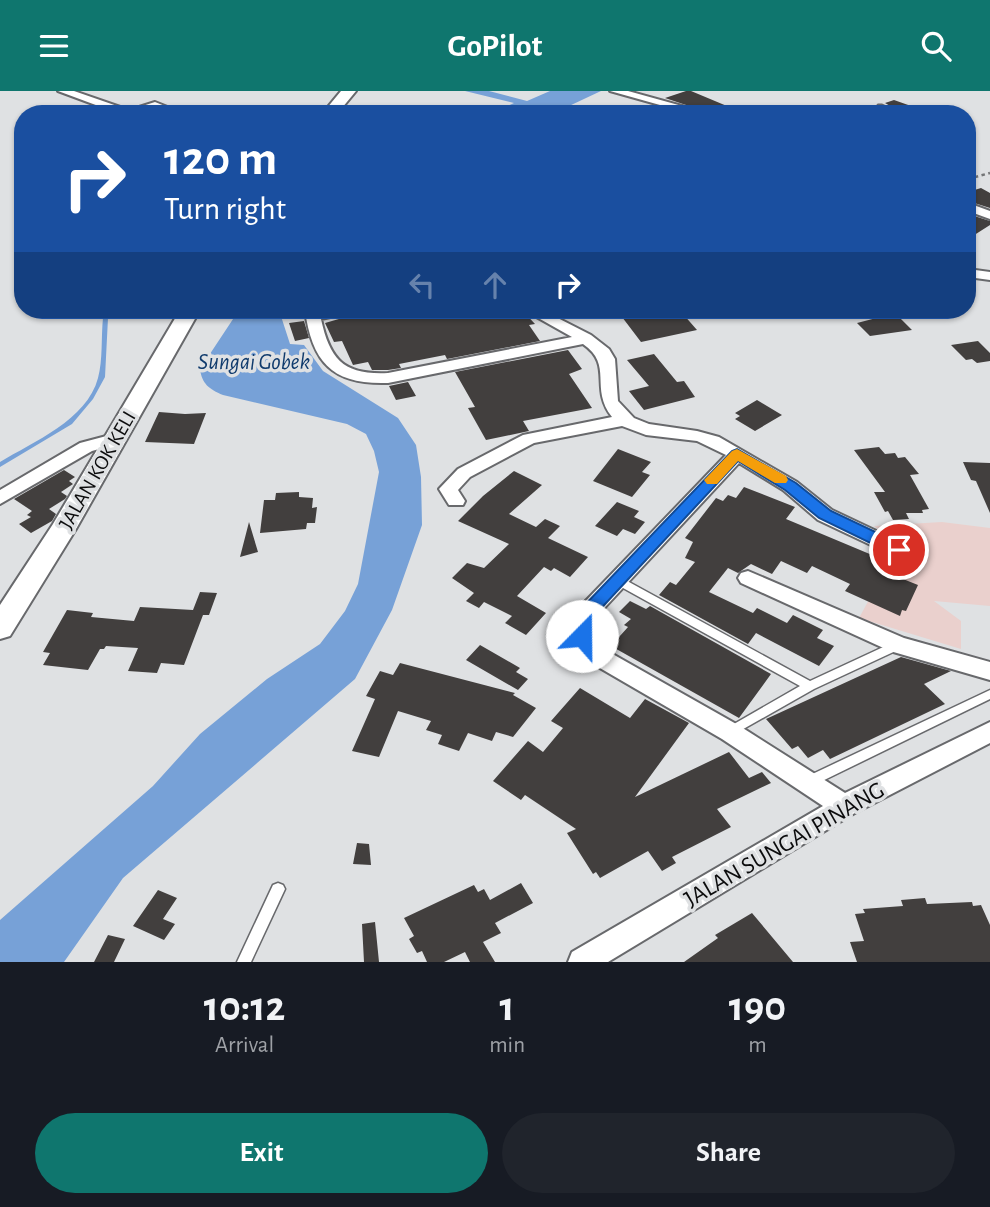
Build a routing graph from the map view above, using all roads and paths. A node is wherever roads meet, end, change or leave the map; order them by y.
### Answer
1 (63, 91) edge
2 (349, 91) edge
3 (615, 91) edge
4 (634, 93) edge
5 (104, 105) edge
6 (337, 105) edge
7 (675, 105) edge
8 (185, 319) edge
9 (313, 319) edge
10 (547, 319) edge
11 (584, 339) junction
12 (625, 420) junction
13 (114, 439) junction
14 (737, 454) junction
15 (0, 498) edge
16 (456, 501) dead end
17 (899, 550) dead end
18 (748, 578) dead end
19 (618, 580) junction
20 (0, 628) edge
21 (898, 645) junction
22 (990, 671) edge
23 (810, 686) junction
24 (990, 694) edge
25 (730, 731) junction
26 (990, 732) edge
27 (808, 782) junction
28 (844, 806) junction
29 (278, 889) dead end
30 (244, 962) edge
31 (582, 962) edge

1 - 5 street
2 - 6 street
3 - 4 street
4 - 7 street
8 - 13 street, JALAN KOK KELI
9 - 11 street
10 - 11 street
11 - 12 street
12 - 14 street
12 - 16 street
13 - 15 street
13 - 20 street, JALAN KOK KELI
14 - 17 street
14 - 19 street
18 - 21 street
19 - 23 lane
19 - 25 street
21 - 22 street
21 - 23 lane
23 - 25 lane
24 - 27 lane
25 - 27 street
26 - 28 street, JALAN SUNGAI PINANG
27 - 28 street
28 - 31 street, JALAN SUNGAI PINANG
29 - 30 lane

